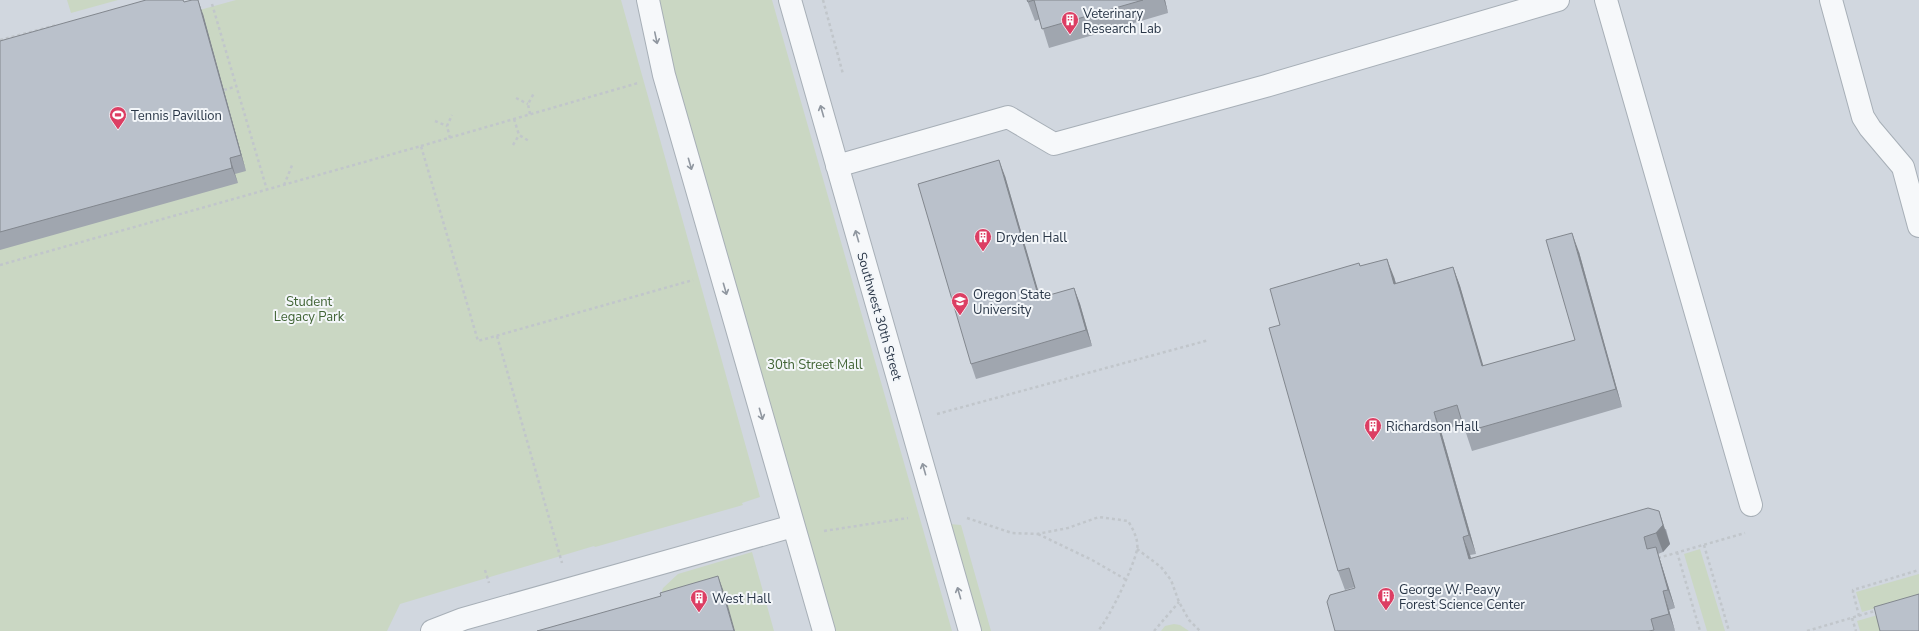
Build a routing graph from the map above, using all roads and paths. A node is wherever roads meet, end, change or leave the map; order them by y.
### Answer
1 (648, 0) edge
2 (790, 0) edge
3 (1558, 0) edge
4 (1606, 0) edge
5 (1831, 0) edge
6 (212, 4) dead end
7 (59, 24) edge
8 (0, 40) edge
9 (664, 74) junction
10 (237, 86) junction
11 (224, 90) edge
12 (534, 93) dead end
13 (516, 98) dead end
14 (528, 104) junction
15 (530, 114) junction
16 (452, 115) dead end
17 (514, 119) junction
18 (435, 121) dead end
19 (447, 126) junction
20 (519, 135) junction
21 (450, 138) junction
22 (529, 140) dead end
23 (513, 145) dead end
24 (421, 146) junction
25 (292, 163) dead end
26 (837, 166) junction
27 (284, 185) junction
28 (267, 190) junction
29 (1919, 226) edge
30 (0, 265) edge
31 (720, 272) junction
32 (497, 336) junction
33 (1209, 340) dead end
34 (910, 422) junction
35 (1751, 505) dead end
36 (937, 514) junction
37 (967, 518) dead end
38 (1750, 531) dead end
39 (795, 532) junction
40 (1037, 534) junction
41 (1704, 544) junction
42 (1137, 549) junction
43 (1677, 552) junction
44 (1651, 560) edge
45 (563, 566) dead end
46 (485, 570) dead end
47 (1919, 570) edge
48 (1125, 579) junction
49 (490, 588) dead end
50 (1179, 602) junction
51 (1881, 609) edge
52 (1859, 616) junction
53 (1852, 618) junction
54 (432, 631) edge
55 (824, 631) edge
56 (970, 631) edge
57 (1098, 631) edge
58 (1154, 631) edge
59 (1200, 631) edge
60 (1700, 631) edge
61 (1729, 631) edge
62 (1807, 631) edge
63 (1856, 631) edge

1 -> 9 street
26 -> 2 street, Southwest 30th Street
3 - 26 street
4 - 35 street
5 - 29 street
6 - 10 path
7 - 8 path
9 - 15 path
9 -> 31 street
10 - 11 path
10 - 28 path
12 - 14 path
13 - 14 path
14 - 15 path
15 - 17 path
16 - 19 path
17 - 20 path
17 - 21 path
18 - 19 path
19 - 21 path
20 - 22 path
20 - 23 path
21 - 24 path
24 - 27 path
24 - 32 path
25 - 27 path
34 -> 26 street, Southwest 30th Street
27 - 28 path
28 - 30 path
31 - 32 path
31 -> 39 street
32 - 45 path
33 - 34 path
36 -> 34 street, Southwest 30th Street
36 - 39 path
56 -> 36 street, Southwest 30th Street
37 - 40 path
38 - 41 path
39 - 54 street
39 - 55 street
40 - 42 path
40 - 48 path
41 - 43 path
41 - 61 path
42 - 48 path
42 - 50 path
43 - 44 path
43 - 60 path
46 - 49 path
47 - 52 path
48 - 57 path
50 - 58 path
50 - 59 path
51 - 52 path
52 - 53 path
53 - 62 path
53 - 63 path

